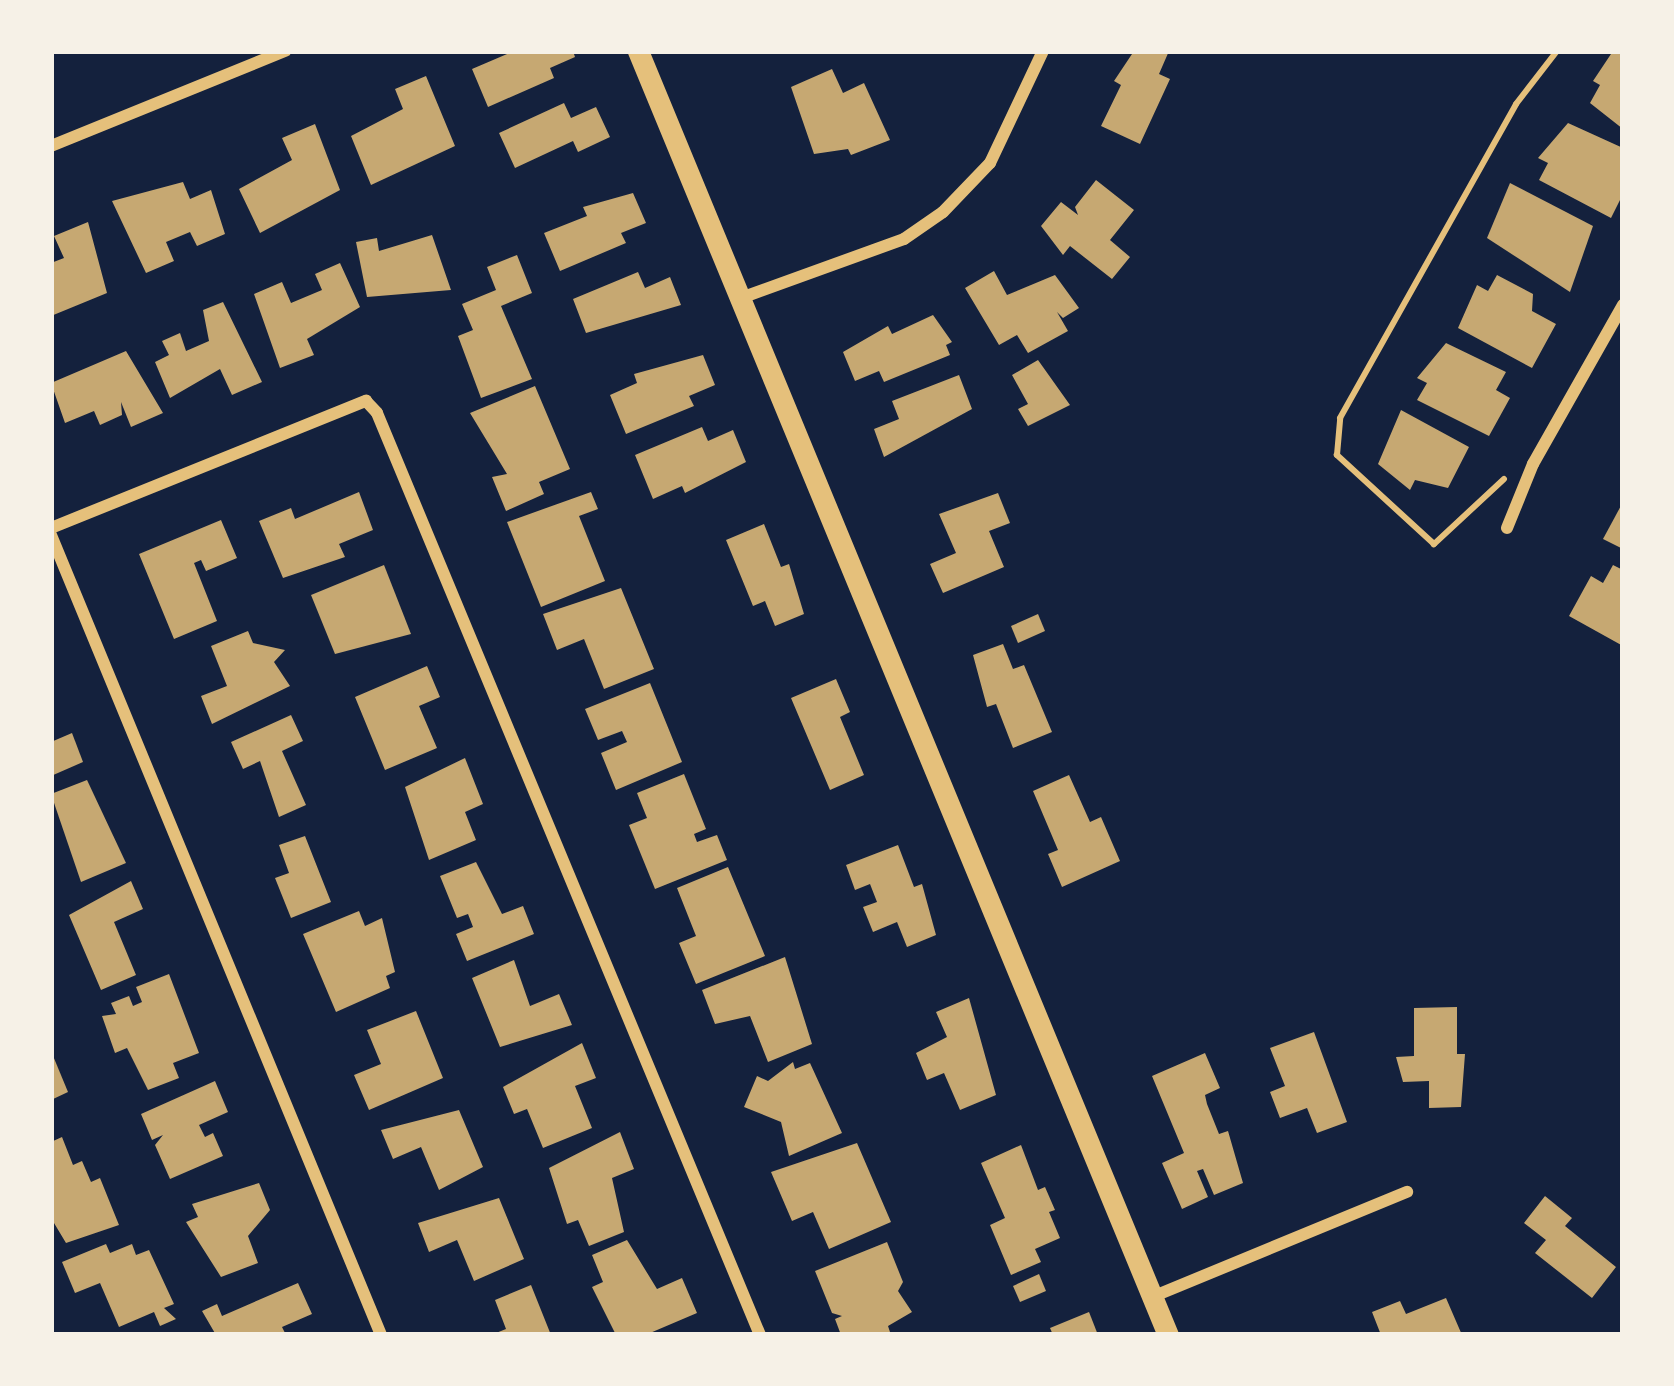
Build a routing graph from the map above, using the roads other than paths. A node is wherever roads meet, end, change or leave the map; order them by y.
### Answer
1 (285, 51) edge
2 (638, 51) edge
3 (1043, 51) edge
4 (51, 146) edge
5 (741, 298) junction
6 (1623, 304) edge
7 (1507, 528) dead end
8 (51, 531) edge
9 (1406, 1192) dead end
10 (1152, 1297) junction
11 (381, 1335) edge
12 (760, 1335) edge
13 (1168, 1335) edge

1 - 4 street
2 - 5 street
3 - 5 street
5 - 10 street
6 - 7 street
8 - 11 street
8 - 12 street
9 - 10 street
10 - 13 street

